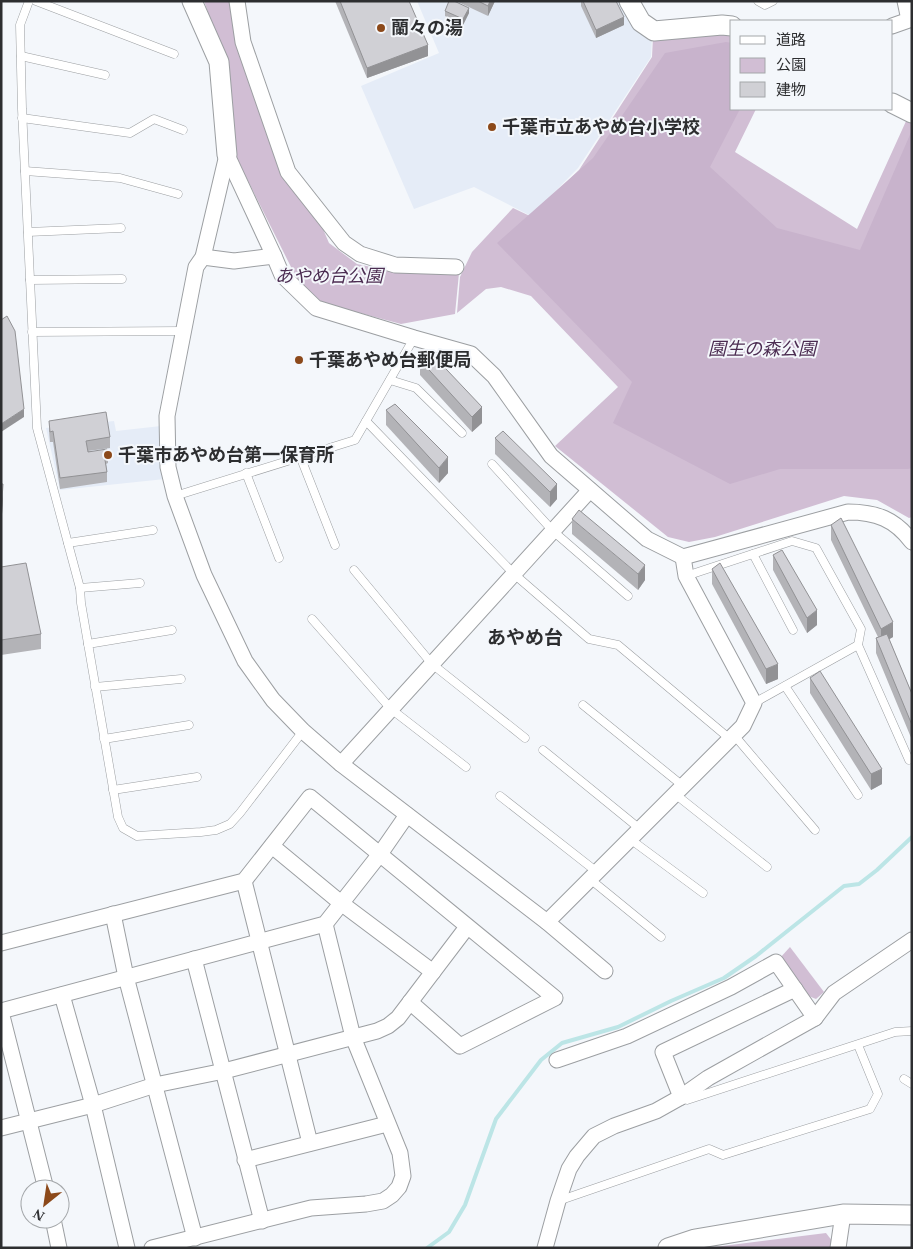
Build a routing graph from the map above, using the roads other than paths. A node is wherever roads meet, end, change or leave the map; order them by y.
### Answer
1 (29, 1) edge
2 (36, 1) edge
3 (192, 1) edge
4 (237, 1) edge
5 (629, 1) edge
6 (758, 1) edge
7 (773, 1) edge
8 (907, 5) edge
9 (730, 26) edge
10 (893, 26) edge
11 (174, 54) dead end
12 (21, 56) junction
13 (105, 75) dead end
14 (893, 104) edge
15 (912, 113) edge
16 (22, 118) junction
17 (184, 130) dead end
18 (227, 156) junction
19 (25, 171) junction
20 (178, 194) dead end
21 (121, 228) dead end
22 (28, 232) junction
23 (274, 256) junction
24 (203, 257) junction
25 (456, 267) dead end
26 (122, 279) dead end
27 (30, 280) junction
28 (183, 331) junction
29 (32, 332) junction
30 (414, 338) junction
31 (390, 380) junction
32 (366, 421) junction
33 (462, 433) dead end
34 (300, 456) junction
35 (492, 464) dead end
36 (246, 473) junction
37 (590, 490) junction
38 (175, 496) junction
39 (153, 530) dead end
40 (553, 531) junction
41 (910, 536) edge
42 (68, 543) junction
43 (335, 545) dead end
44 (753, 554) junction
45 (683, 557) junction
46 (279, 558) dead end
47 (354, 570) dead end
48 (514, 574) junction
49 (686, 576) junction
50 (140, 583) dead end
51 (80, 588) junction
52 (628, 596) dead end
53 (312, 619) dead end
54 (172, 630) dead end
55 (793, 630) dead end
56 (88, 644) junction
57 (858, 645) junction
58 (432, 664) junction
59 (182, 679) dead end
60 (785, 686) junction
61 (95, 687) junction
62 (754, 703) junction
63 (583, 705) dead end
64 (391, 709) junction
65 (189, 725) dead end
66 (303, 731) junction
67 (732, 737) junction
68 (525, 738) dead end
69 (104, 739) junction
70 (544, 750) dead end
71 (909, 760) dead end
72 (341, 764) junction
73 (466, 767) dead end
74 (197, 776) dead end
75 (113, 790) junction
76 (679, 790) junction
77 (858, 795) dead end
78 (500, 796) dead end
79 (407, 815) junction
80 (815, 830) dead end
81 (635, 834) junction
82 (272, 846) junction
83 (380, 854) junction
84 (767, 867) dead end
85 (593, 876) junction
86 (244, 881) junction
87 (703, 894) dead end
88 (341, 903) junction
89 (113, 914) junction
90 (547, 922) junction
91 (325, 924) junction
92 (467, 927) junction
93 (661, 937) dead end
94 (912, 940) edge
95 (260, 941) junction
96 (1, 943) edge
97 (194, 960) junction
98 (605, 971) dead end
99 (433, 972) junction
100 (126, 977) junction
101 (795, 989) junction
102 (62, 995) junction
103 (410, 1002) junction
104 (1, 1012) edge
105 (816, 1018) junction
106 (912, 1031) edge
107 (353, 1037) junction
108 (858, 1045) junction
109 (288, 1054) junction
110 (557, 1060) dead end
111 (224, 1070) junction
112 (904, 1079) dead end
113 (912, 1084) edge
114 (154, 1085) junction
115 (681, 1097) junction
116 (93, 1105) junction
117 (30, 1121) junction
118 (387, 1124) junction
119 (1, 1128) edge
120 (310, 1143) junction
121 (245, 1160) junction
122 (44, 1179) edge
123 (558, 1201) junction
124 (843, 1214) junction
125 (912, 1215) edge
126 (262, 1221) junction
127 (55, 1229) edge
128 (195, 1238) junction
129 (59, 1248) edge
130 (127, 1248) edge
131 (152, 1248) edge
132 (545, 1248) edge
133 (668, 1248) edge
134 (838, 1248) edge

1 - 12 lane
2 - 11 lane
3 - 18 street
4 - 25 street
5 - 9 street
6 - 7 lane
8 - 10 street
12 - 13 lane
12 - 16 lane
14 - 15 street
16 - 17 lane
16 - 19 lane
18 - 23 street
18 - 24 street
19 - 20 lane
19 - 22 lane
21 - 22 lane
22 - 27 lane
23 - 24 street
23 - 30 street
24 - 28 street
26 - 27 lane
27 - 29 lane
28 - 29 lane
28 - 38 street
29 - 42 lane
30 - 31 lane
30 - 37 street
31 - 32 lane
31 - 33 lane
32 - 34 lane
32 - 48 lane
34 - 36 lane
34 - 43 lane
35 - 40 lane
36 - 38 lane
36 - 46 lane
37 - 40 street
37 - 45 street
38 - 66 street
39 - 42 lane
40 - 48 street
40 - 52 lane
41 - 45 street
42 - 51 lane
44 - 49 lane
44 - 55 lane
44 - 57 lane
45 - 49 street
47 - 58 lane
48 - 58 street
48 - 67 lane
49 - 62 street
50 - 51 lane
51 - 56 lane
53 - 64 lane
54 - 56 lane
56 - 61 lane
57 - 60 lane
57 - 71 lane
58 - 64 street
58 - 68 lane
59 - 61 lane
60 - 62 lane
60 - 77 lane
61 - 69 lane
62 - 67 street
63 - 76 lane
64 - 72 street
64 - 73 lane
65 - 69 lane
66 - 72 street
66 - 75 lane
67 - 76 street
67 - 80 lane
69 - 75 lane
70 - 81 lane
72 - 79 street
74 - 75 lane
76 - 81 street
76 - 84 lane
78 - 85 lane
79 - 83 street
79 - 90 street
81 - 85 street
81 - 87 lane
82 - 83 street
82 - 86 street
82 - 88 street
83 - 88 street
83 - 92 street
85 - 90 street
85 - 93 lane
86 - 89 street
86 - 95 street
88 - 91 street
88 - 99 street
89 - 96 street
89 - 100 street
90 - 98 street
91 - 95 street
91 - 107 street
92 - 99 street
92 - 103 street
94 - 105 street
95 - 97 street
95 - 109 street
97 - 100 street
97 - 111 street
99 - 103 street
100 - 102 street
100 - 114 street
101 - 105 street
101 - 110 street
101 - 115 street
102 - 104 street
102 - 116 street
103 - 107 street
104 - 117 street
105 - 115 street
106 - 108 lane
107 - 109 street
107 - 118 street
108 - 115 lane
108 - 123 lane
109 - 111 street
109 - 120 street
111 - 114 street
111 - 121 street
112 - 113 lane
114 - 116 street
114 - 128 street
115 - 123 street
116 - 117 street
116 - 130 street
117 - 119 street
117 - 122 street
118 - 120 street
118 - 126 street
120 - 121 street
121 - 126 street
123 - 132 street
124 - 125 street
124 - 133 street
124 - 134 street
126 - 128 street
127 - 129 street
128 - 131 street

